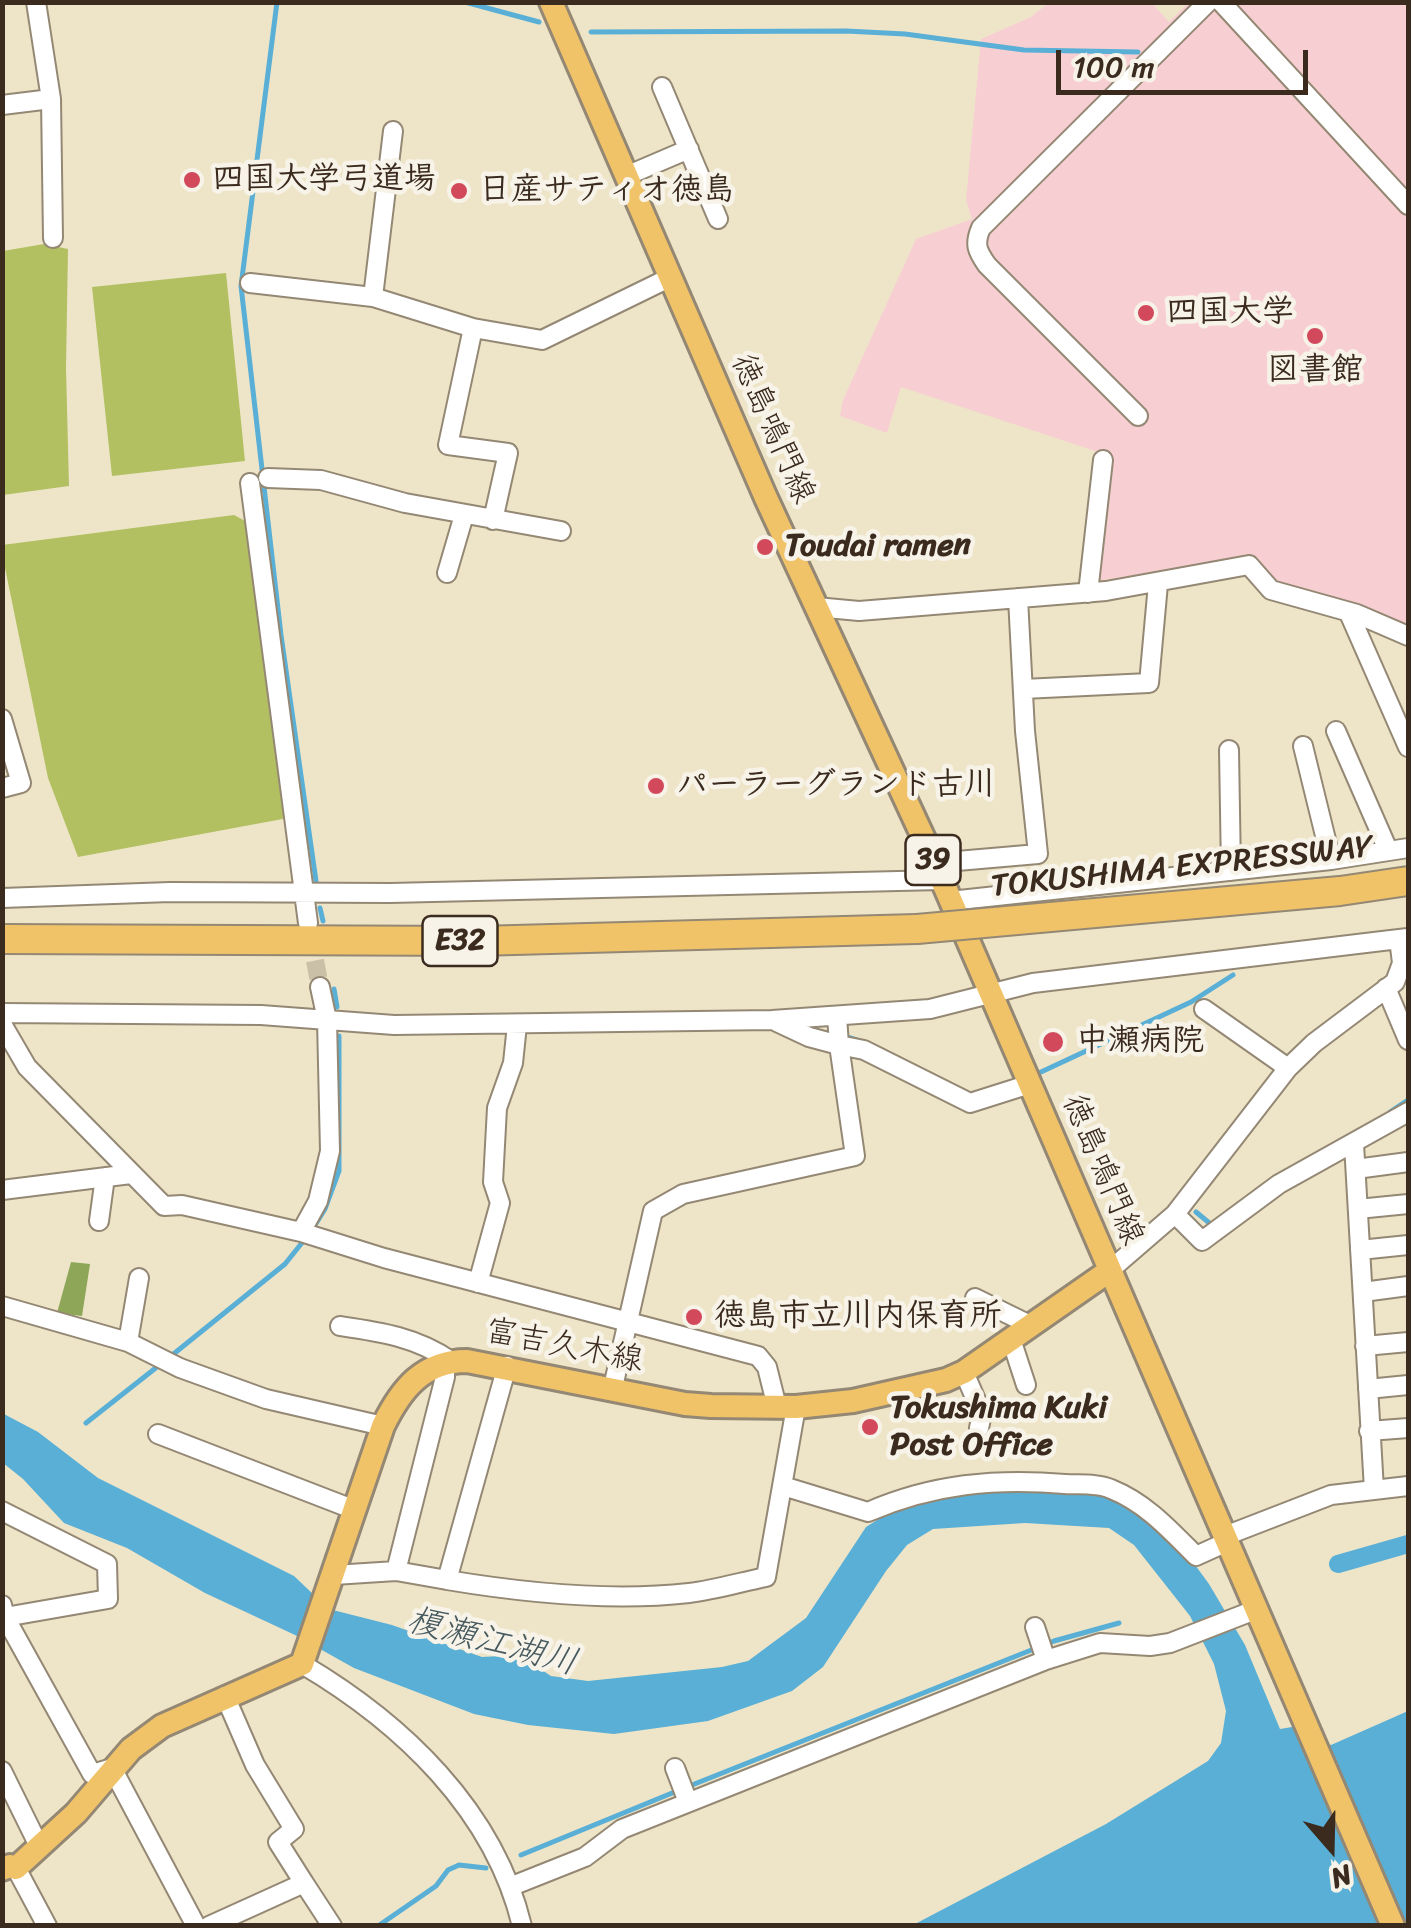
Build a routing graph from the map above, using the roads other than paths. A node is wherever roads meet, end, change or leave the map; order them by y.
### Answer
1 (36, 2) edge
2 (551, 2) edge
3 (1208, 2) edge
4 (1221, 2) edge
5 (662, 87) dead end
6 (51, 99) junction
7 (2, 105) edge
8 (392, 131) dead end
9 (689, 149) junction
10 (626, 176) junction
11 (1408, 205) edge
12 (718, 219) dead end
13 (54, 238) dead end
14 (671, 277) junction
15 (250, 283) dead end
16 (373, 297) junction
17 (473, 328) junction
18 (1138, 416) dead end
19 (1103, 460) dead end
20 (464, 515) junction
21 (493, 520) junction
22 (561, 532) dead end
23 (447, 572) dead end
24 (1158, 584) junction
25 (1088, 593) junction
26 (1018, 598) junction
27 (816, 607) junction
28 (1349, 612) junction
29 (1408, 636) edge
30 (1023, 689) junction
31 (2, 719) edge
32 (1336, 731) dead end
33 (1304, 746) dead end
34 (1408, 747) edge
35 (1229, 750) dead end
36 (2, 788) edge
37 (1408, 848) edge
38 (1388, 850) junction
39 (1331, 860) junction
40 (1230, 871) junction
41 (1408, 880) edge
42 (942, 881) junction
43 (304, 893) junction
44 (2, 898) edge
45 (308, 923) tunnel mouth
46 (2, 939) edge
47 (1404, 939) edge
48 (320, 987) tunnel mouth
49 (1386, 988) junction
50 (990, 992) junction
51 (1204, 1009) dead end
52 (2, 1013) edge
53 (328, 1020) junction
54 (772, 1020) junction
55 (2, 1024) edge
56 (517, 1025) junction
57 (838, 1033) junction
58 (1408, 1040) edge
59 (10, 1059) edge
60 (1288, 1068) junction
61 (1030, 1084) junction
62 (1408, 1112) edge
63 (1354, 1144) junction
64 (1408, 1162) edge
65 (1356, 1169) junction
66 (132, 1174) junction
67 (105, 1177) junction
68 (2, 1190) edge
69 (1408, 1204) edge
70 (1358, 1209) junction
71 (1175, 1214) junction
72 (100, 1221) dead end
73 (307, 1234) junction
74 (1408, 1245) edge
75 (1360, 1250) junction
76 (1109, 1270) junction
77 (139, 1278) dead end
78 (478, 1283) junction
79 (1408, 1286) edge
80 (1363, 1292) junction
81 (974, 1298) dead end
82 (2, 1306) edge
83 (628, 1322) junction
84 (340, 1326) dead end
85 (1020, 1332) junction
86 (128, 1342) junction
87 (1408, 1342) edge
88 (1366, 1346) junction
89 (448, 1362) junction
90 (508, 1366) junction
91 (964, 1372) junction
92 (1408, 1384) edge
93 (1026, 1385) dead end
94 (613, 1388) junction
95 (1368, 1389) junction
96 (786, 1407) junction
97 (383, 1426) junction
98 (979, 1428) dead end
99 (1408, 1428) edge
100 (1370, 1431) junction
101 (158, 1434) dead end
102 (783, 1486) junction
103 (1408, 1486) edge
104 (1374, 1490) junction
105 (355, 1510) junction
106 (2, 1511) edge
107 (1226, 1539) junction
108 (396, 1571) junction
109 (334, 1575) junction
110 (447, 1580) junction
111 (1248, 1613) junction
112 (5, 1618) edge
113 (305, 1658) junction
114 (225, 1696) junction
115 (112, 1768) junction
116 (2, 1771) edge
117 (677, 1772) dead end
118 (687, 1799) junction
119 (39, 1846) junction
120 (9, 1869) edge
121 (304, 1883) junction
122 (512, 1886) junction
123 (47, 1926) edge
124 (196, 1926) edge
125 (209, 1926) edge
126 (332, 1926) edge
127 (522, 1926) edge
128 (1393, 1926) edge

1 - 6 street
2 - 10 main road, 徳島鳴門線 / 39
3 - 18 street
4 - 11 street
5 - 9 street
6 - 7 street
6 - 13 street
8 - 16 street
9 - 10 street
9 - 12 street
10 - 14 main road, 徳島鳴門線 / 39
14 - 17 street
14 - 27 main road, 徳島鳴門線 / 39
15 - 16 street
16 - 17 street
17 - 21 street
19 - 25 street
20 - 21 street
20 - 23 street
20 - 43 street
21 - 22 street
24 - 25 street
24 - 28 street
24 - 30 street
25 - 26 street
26 - 27 street
26 - 30 street
27 - 42 main road, 徳島鳴門線 / 39
28 - 29 street
28 - 34 street
30 - 42 street
31 - 36 street
32 - 38 street
33 - 39 street
35 - 40 street
37 - 38 street
38 - 39 street
39 - 40 street
40 - 42 street
41 - 46 highway, TOKUSHIMA EXPRESSWAY / E32, bridge
42 - 43 street
42 - 50 main road, 徳島鳴門線 / 39
43 - 44 street
43 - 45 street
47 - 49 street
47 - 50 street
48 - 53 street
49 - 58 street
49 - 60 street
50 - 57 street
50 - 61 main road, 徳島鳴門線 / 39
51 - 60 street
52 - 53 street
53 - 56 street
53 - 73 street
54 - 56 street
54 - 57 street
54 - 57 street
55 - 59 street
56 - 78 street
57 - 61 street
57 - 83 street
59 - 66 street
60 - 71 street
61 - 76 main road, 徳島鳴門線 / 39
62 - 63 street
63 - 65 street
63 - 71 street
64 - 65 street
65 - 70 street
66 - 67 street
66 - 73 street
67 - 68 street
67 - 72 street
69 - 70 street
70 - 75 street
71 - 76 street
73 - 78 street
74 - 75 street
75 - 80 street
76 - 85 main road, 富吉久木線
76 - 107 main road, 徳島鳴門線 / 39
77 - 86 street
78 - 83 street
79 - 80 street
80 - 88 street
81 - 85 street
82 - 86 street
83 - 94 street
83 - 96 street
84 - 89 street
85 - 91 main road, 富吉久木線
85 - 93 street
86 - 97 street
87 - 88 street
88 - 95 street
89 - 90 main road, 富吉久木線
89 - 97 main road, 富吉久木線
89 - 108 street
90 - 94 main road, 富吉久木線
90 - 110 street
91 - 96 main road, 富吉久木線
91 - 98 street
92 - 95 street
94 - 96 main road, 富吉久木線
95 - 100 street
96 - 102 street
97 - 105 main road, 富吉久木線
99 - 100 street
100 - 104 street
101 - 105 street
102 - 107 street
102 - 110 street
103 - 104 street
104 - 107 street
105 - 109 main road, 富吉久木線
106 - 112 street
107 - 111 main road, 徳島鳴門線 / 39
108 - 109 street
108 - 110 street
109 - 113 main road, 富吉久木線
111 - 118 street
111 - 128 main road, 徳島鳴門線 / 39
112 - 115 street
113 - 114 main road
113 - 122 street
114 - 115 main road
114 - 121 street
115 - 119 main road
115 - 124 street
116 - 119 street
117 - 118 street
118 - 122 street
119 - 120 main road
120 - 123 street
121 - 125 street
121 - 126 street
122 - 127 street

